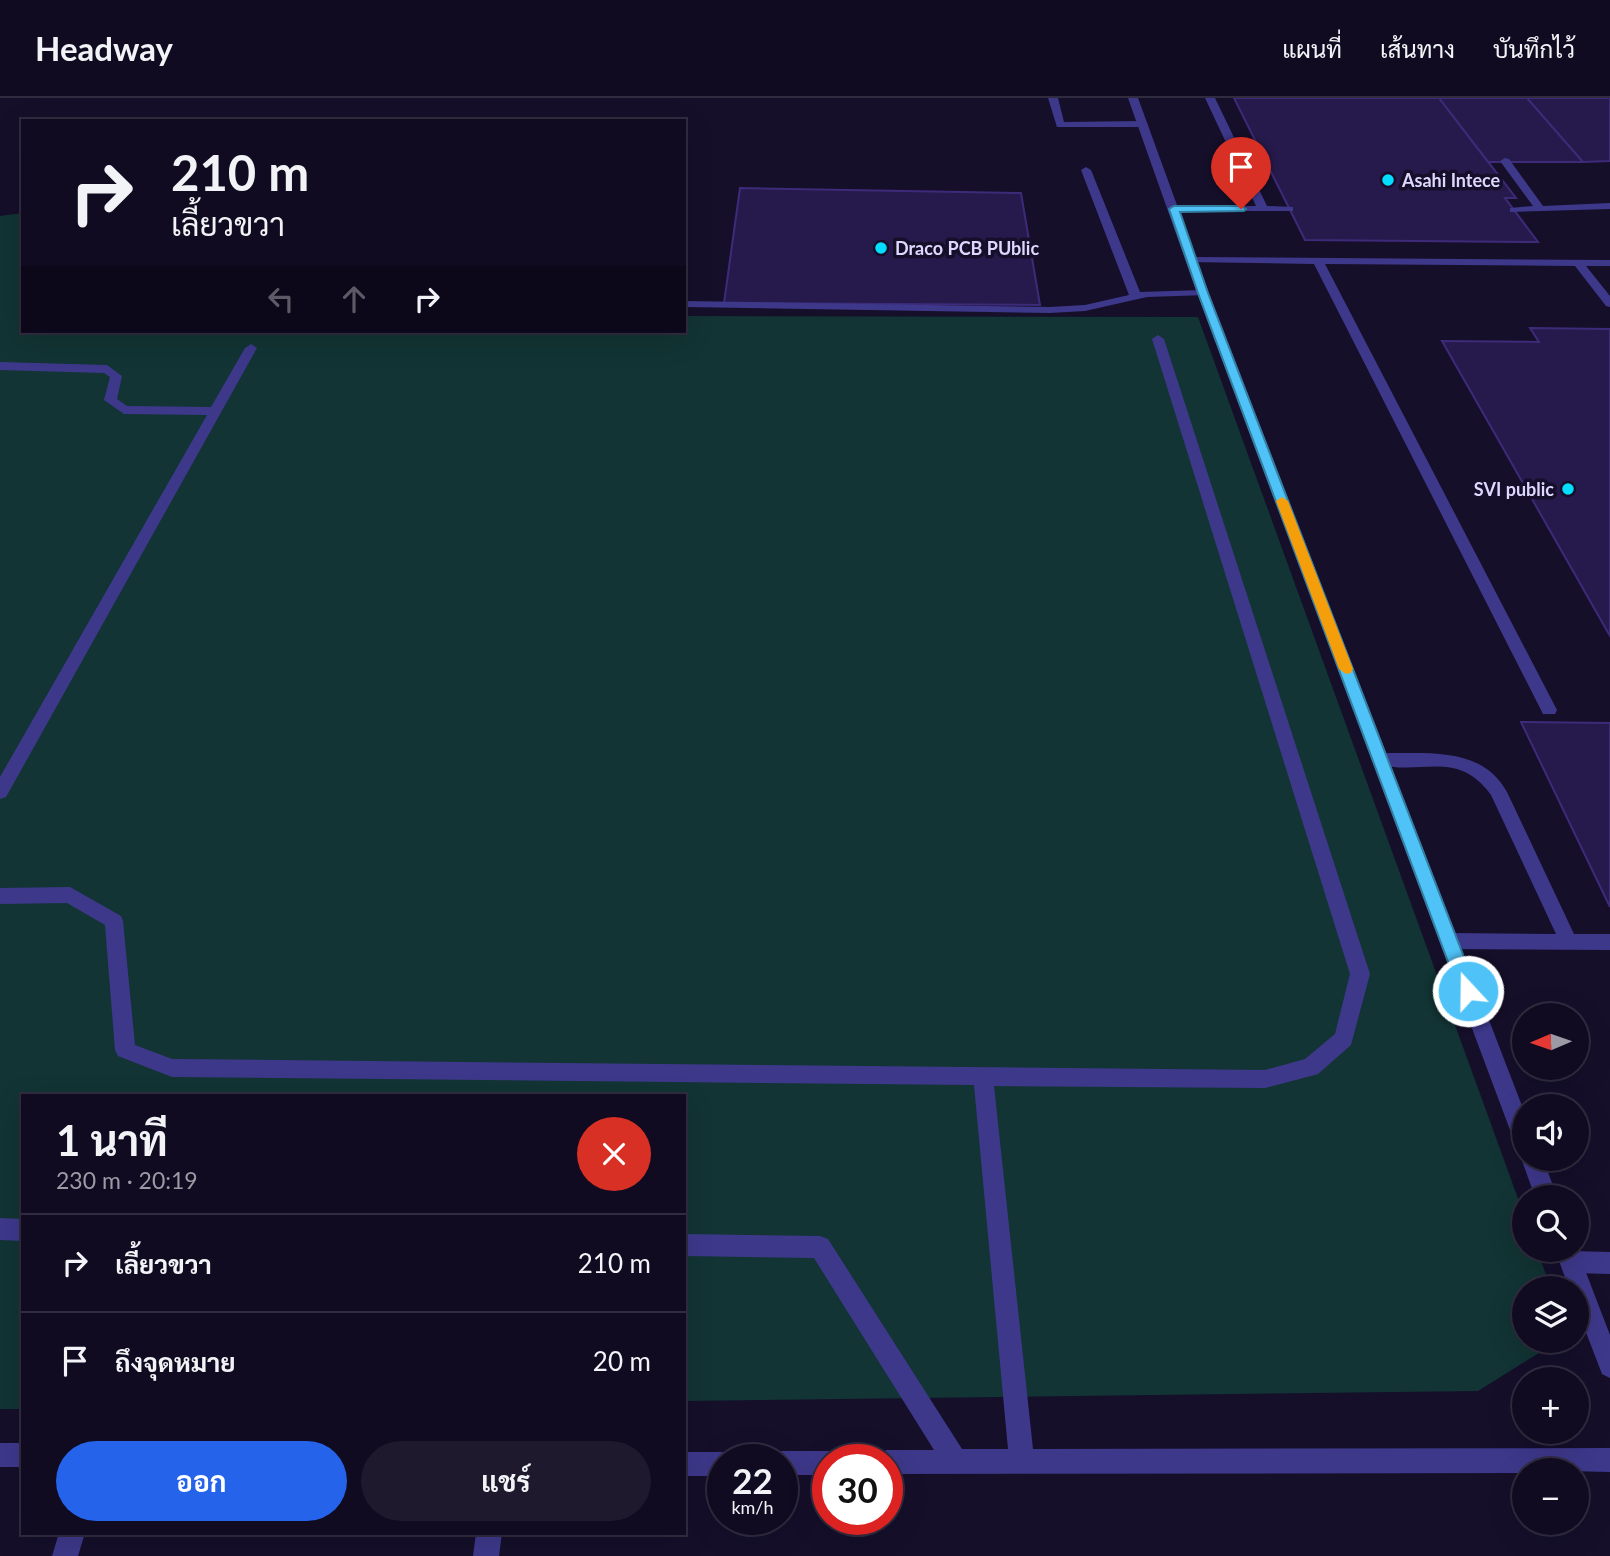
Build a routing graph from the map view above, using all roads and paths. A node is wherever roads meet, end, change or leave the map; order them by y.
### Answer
1 (1053, 98) edge
2 (1133, 98) edge
3 (1210, 98) edge
4 (1143, 124) junction
5 (1505, 161) dead end
6 (1086, 170) dead end
7 (1610, 206) edge
8 (1174, 209) junction
9 (1263, 209) junction
10 (1289, 209) dead end
11 (1540, 209) junction
12 (1514, 210) dead end
13 (1191, 260) junction
14 (1318, 261) junction
15 (1578, 263) junction
16 (1610, 263) edge
17 (1203, 293) junction
18 (1135, 295) junction
19 (686, 304) edge
20 (1610, 304) edge
21 (1158, 340) dead end
22 (251, 348) dead end
23 (0, 366) edge
24 (215, 411) junction
25 (1549, 710) dead end
26 (1380, 758) junction
27 (0, 792) edge
28 (0, 896) edge
29 (1450, 942) junction
30 (1569, 942) junction
31 (1610, 942) edge
32 (983, 1076) junction
33 (1512, 1106) edge
34 (0, 1229) edge
35 (21, 1230) edge
36 (686, 1245) edge
37 (1589, 1259) edge
38 (1571, 1262) edge
39 (1610, 1263) edge
40 (1610, 1366) edge
41 (0, 1455) edge
42 (21, 1455) edge
43 (1610, 1460) edge
44 (903, 1462) edge
45 (956, 1462) junction
46 (1022, 1462) junction
47 (686, 1464) edge
48 (707, 1464) edge
49 (71, 1535) edge
50 (489, 1535) edge
51 (65, 1556) edge
52 (486, 1556) edge

1 - 4 street
2 - 4 street
3 - 9 street
4 - 8 street
5 - 11 street
6 - 18 street
7 - 11 street
8 - 9 street
8 - 13 street
9 - 10 street
11 - 12 street
13 - 14 street
13 - 17 street
14 - 15 street
14 - 25 street
15 - 16 street
15 - 20 street
17 - 18 street
17 - 26 street
18 - 19 street
21 - 32 street
22 - 24 street
23 - 24 street
24 - 27 street
26 - 29 street
26 - 30 street
28 - 32 street
29 - 30 street
29 - 33 street
30 - 31 street
32 - 46 street
34 - 35 street
36 - 45 street
37 - 39 street
38 - 40 street
41 - 42 street
43 - 46 street
44 - 45 street
45 - 46 street
47 - 48 street
49 - 51 street
50 - 52 street

